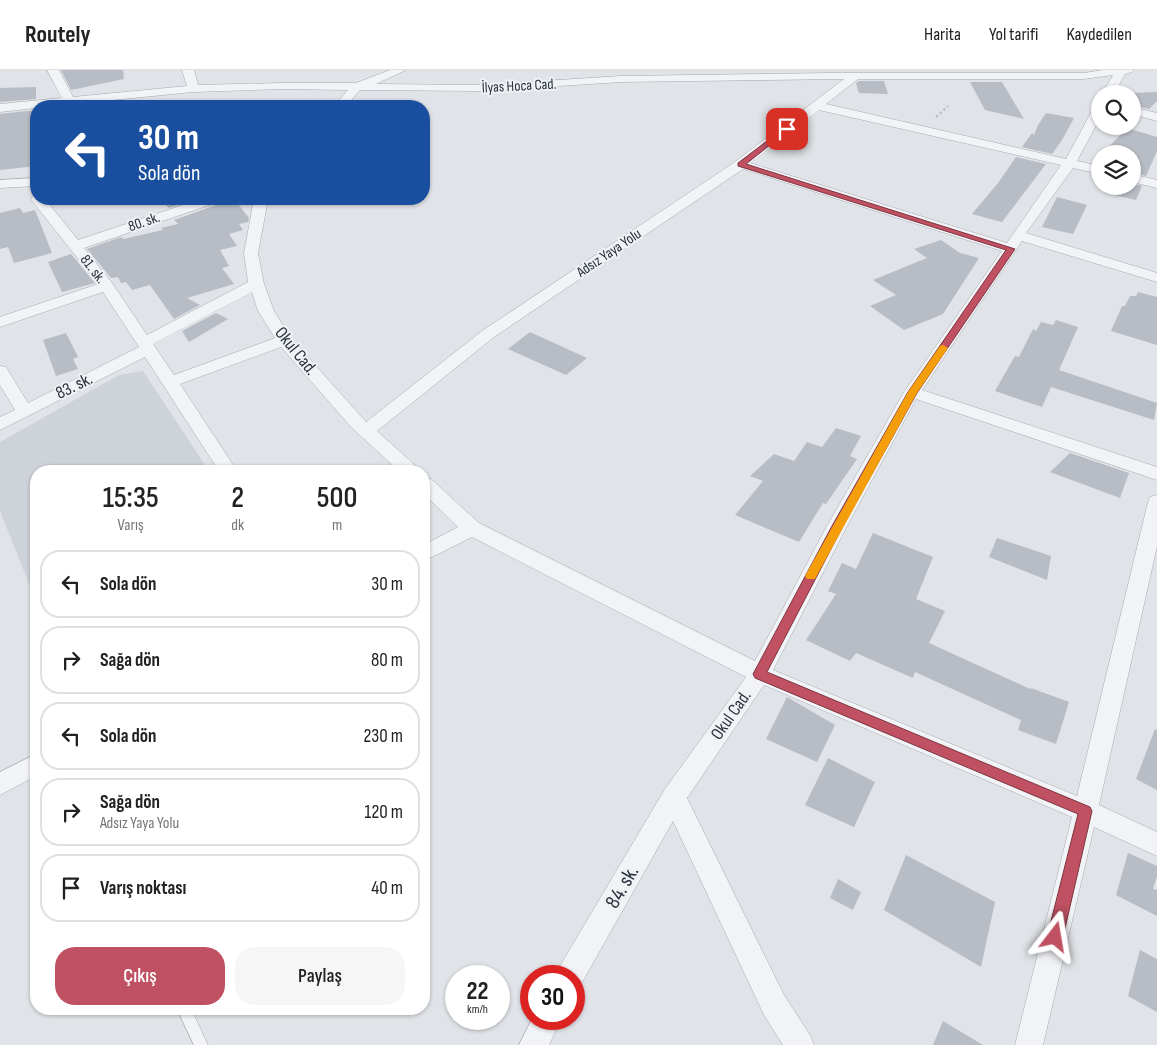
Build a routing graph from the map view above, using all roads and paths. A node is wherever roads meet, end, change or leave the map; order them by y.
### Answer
1 (53, 70) edge
2 (188, 70) edge
3 (359, 70) edge
4 (400, 70) edge
5 (869, 70) edge
6 (1124, 71) edge
7 (702, 73) edge
8 (619, 74) edge
9 (854, 77) junction
10 (881, 77) junction
11 (1114, 85) edge
12 (357, 87) junction
13 (193, 89) junction
14 (69, 100) joint
15 (345, 100) edge
16 (30, 105) edge
17 (817, 106) junction
18 (0, 108) edge
19 (1141, 113) edge
20 (1157, 117) edge
21 (1091, 124) edge
22 (1070, 163) junction
23 (741, 164) junction
24 (1091, 168) edge
25 (1141, 180) edge
26 (30, 183) edge
27 (0, 184) edge
28 (1157, 184) edge
29 (43, 205) edge
30 (195, 205) edge
31 (260, 205) edge
32 (1014, 242) junction
33 (75, 246) junction
34 (1157, 278) edge
35 (256, 284) junction
36 (107, 286) junction
37 (0, 322) edge
38 (284, 340) junction
39 (146, 346) junction
40 (0, 370) edge
41 (170, 382) junction
42 (912, 392) junction
43 (24, 411) junction
44 (0, 424) edge
45 (366, 431) junction
46 (224, 465) edge
47 (403, 465) edge
48 (1157, 474) edge
49 (430, 490) edge
50 (1157, 502) edge
51 (472, 528) junction
52 (430, 551) edge
53 (760, 674) junction
54 (30, 767) edge
55 (0, 784) edge
56 (674, 797) junction
57 (1085, 811) junction
58 (1157, 844) edge
59 (576, 965) edge
60 (187, 1015) edge
61 (541, 1030) edge
62 (201, 1045) edge
63 (533, 1045) edge
64 (800, 1045) edge
65 (1029, 1045) edge

1 - 14 street
2 - 13 street
3 - 12 street
4 - 12 street
5 - 10 street
6 - 10 street, İlyas Hoca Cad.
6 - 11 street
7 - 8 street, İlyas Hoca Cad.
7 - 9 street, İlyas Hoca Cad.
8 - 12 street, İlyas Hoca Cad.
9 - 10 street, İlyas Hoca Cad.
9 - 17 street, Adsız Yaya Yolu
12 - 13 street, İlyas Hoca Cad.
12 - 15 street
13 - 14 street, İlyas Hoca Cad.
16 - 18 street, İlyas Hoca Cad.
17 - 22 street
17 - 23 street, Adsız Yaya Yolu
19 - 20 street
21 - 22 street
22 - 24 street
22 - 32 street
23 - 32 street
23 - 45 street, Adsız Yaya Yolu
25 - 28 street
26 - 27 street
29 - 33 street, 81. sk.
30 - 33 street, 80. sk.
31 - 35 street, Okul Cad.
32 - 34 street
32 - 42 street
33 - 36 street, 81. sk.
35 - 38 street, Okul Cad.
35 - 39 street, 83. sk.
36 - 37 street
36 - 39 street, 81. sk.
38 - 41 street
38 - 45 street, Okul Cad.
39 - 41 street, 81. sk.
39 - 43 street, 83. sk.
40 - 43 street
41 - 46 street, 81. sk.
42 - 48 street
42 - 53 street
43 - 44 street, 83. sk.
45 - 47 street, Okul Cad.
49 - 51 street, Okul Cad.
50 - 57 street
51 - 52 street
51 - 53 street, Okul Cad.
53 - 56 street, Okul Cad.
53 - 57 street
54 - 55 street
56 - 59 street, 84. sk.
56 - 64 street
57 - 58 street
57 - 65 street
60 - 62 lane
61 - 63 street

